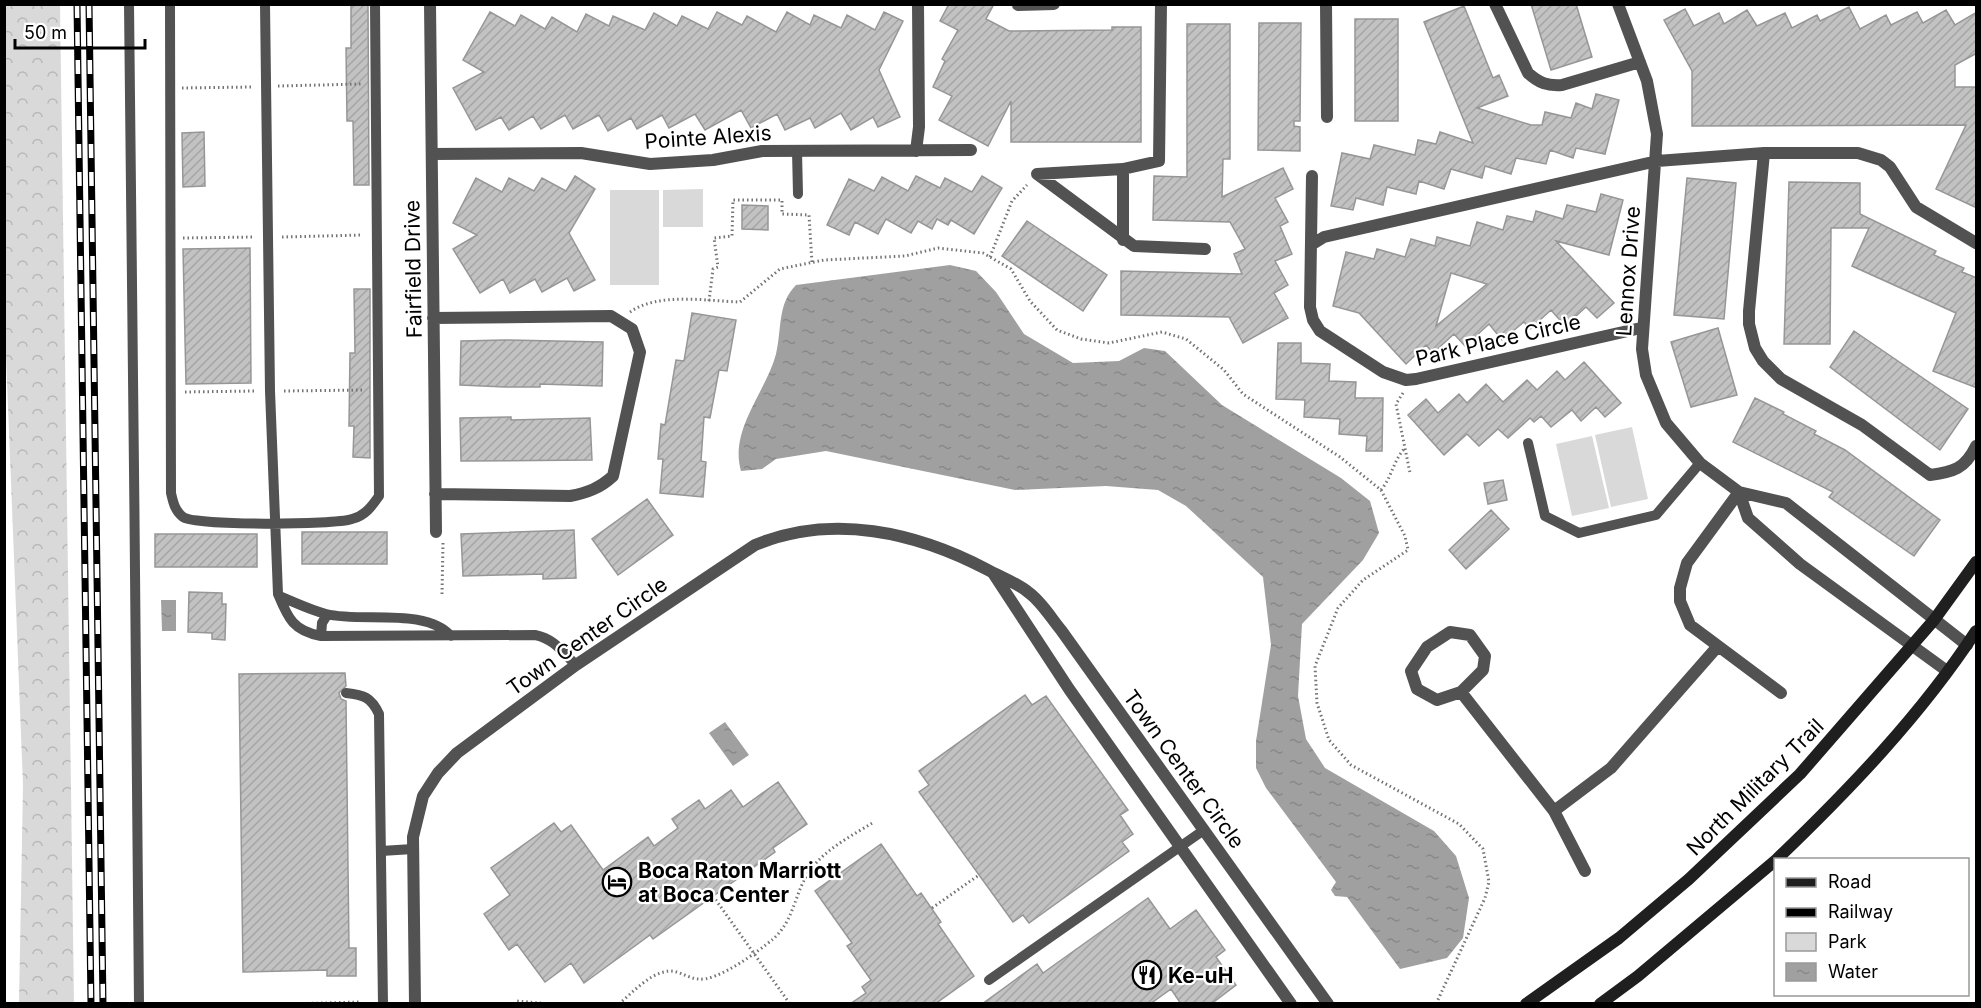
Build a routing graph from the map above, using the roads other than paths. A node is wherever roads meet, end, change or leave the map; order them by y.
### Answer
1 (129, 4) edge
2 (170, 4) edge
3 (265, 4) edge
4 (375, 4) edge
5 (430, 4) edge
6 (918, 4) edge
7 (1054, 4) edge
8 (1161, 4) edge
9 (1326, 4) edge
10 (1495, 4) edge
11 (1618, 4) edge
12 (1018, 5) edge
13 (1640, 62) junction
14 (1327, 117) dead end
15 (971, 150) dead end
16 (797, 151) junction
17 (916, 151) junction
18 (1764, 153) junction
19 (432, 154) junction
20 (1657, 161) junction
21 (1123, 169) junction
22 (1312, 176) dead end
23 (798, 194) dead end
24 (1123, 240) junction
25 (1977, 243) edge
26 (1311, 245) junction
27 (1205, 249) dead end
28 (433, 318) junction
29 (1641, 328) junction
30 (1528, 443) dead end
31 (1977, 446) edge
32 (1700, 463) junction
33 (1738, 492) junction
34 (435, 494) junction
35 (276, 523) junction
36 (436, 532) road end
37 (1977, 562) edge
38 (993, 572) junction
39 (279, 596) junction
40 (327, 615) junction
41 (1935, 620) junction
42 (1977, 631) edge
43 (321, 636) junction
44 (451, 636) junction
45 (1913, 645) junction
46 (1967, 645) junction
47 (1718, 646) junction
48 (576, 665) junction
49 (1947, 671) junction
50 (1461, 692) junction
51 (346, 693) dead end
52 (1780, 693) dead end
53 (1554, 811) junction
54 (1204, 830) junction
55 (1181, 846) junction
56 (413, 849) junction
57 (381, 851) junction
58 (1778, 858) edge
59 (1774, 862) edge
60 (1585, 871) dead end
61 (989, 981) dead end
62 (139, 1004) edge
63 (383, 1004) edge
64 (416, 1004) edge
65 (1291, 1004) edge
66 (1328, 1004) edge
67 (1527, 1004) edge
68 (1600, 1004) edge

1 - 62 lane
2 - 35 lane
3 - 35 lane
4 - 35 lane
5 - 19 street, Fairfield Drive
6 - 17 street
7 - 12 street
8 - 21 street
9 - 14 street
10 - 13 street
11 - 13 street, Lennox Drive
13 - 20 street, Lennox Drive
15 - 17 street, Pointe Alexis
16 - 17 street, Pointe Alexis
16 - 19 street, Pointe Alexis
16 - 23 lane
18 - 20 street
18 - 25 street
18 - 31 street
19 - 28 street, Fairfield Drive
20 - 26 street
20 - 29 street, Lennox Drive
21 - 24 street
21 - 24 street
22 - 26 street, Park Place Circle
24 - 27 street
26 - 29 street, Park Place Circle
28 - 34 street, Fairfield Drive
28 - 34 street
29 - 32 street, Lennox Drive
30 - 32 lane
32 - 33 street, Lennox Drive
33 - 41 street, Lennox Drive
33 - 45 street, Lennox Drive
33 - 47 street
34 - 36 street, Fairfield Drive
35 - 39 lane
37 - 41 main road, North Military Trail
38 - 48 street, Town Center Circle
38 - 54 street, Town Center Circle
38 - 55 street
39 - 40 lane
39 - 43 lane
40 - 43 lane
40 - 44 lane
41 - 45 main road, North Military Trail
41 - 46 street, Lennox Drive
42 - 46 main road
43 - 44 lane
44 - 48 lane
45 - 49 street, Lennox Drive
45 - 67 main road, North Military Trail
46 - 49 main road
47 - 52 street
47 - 53 street
48 - 56 street, Town Center Circle
49 - 58 main road
50 - 50 street
50 - 53 street
51 - 57 lane
53 - 60 street
54 - 55 lane
54 - 66 street, Town Center Circle
55 - 61 lane
55 - 65 street
56 - 57 lane
56 - 64 street, Town Center Circle
57 - 63 lane
59 - 68 main road

